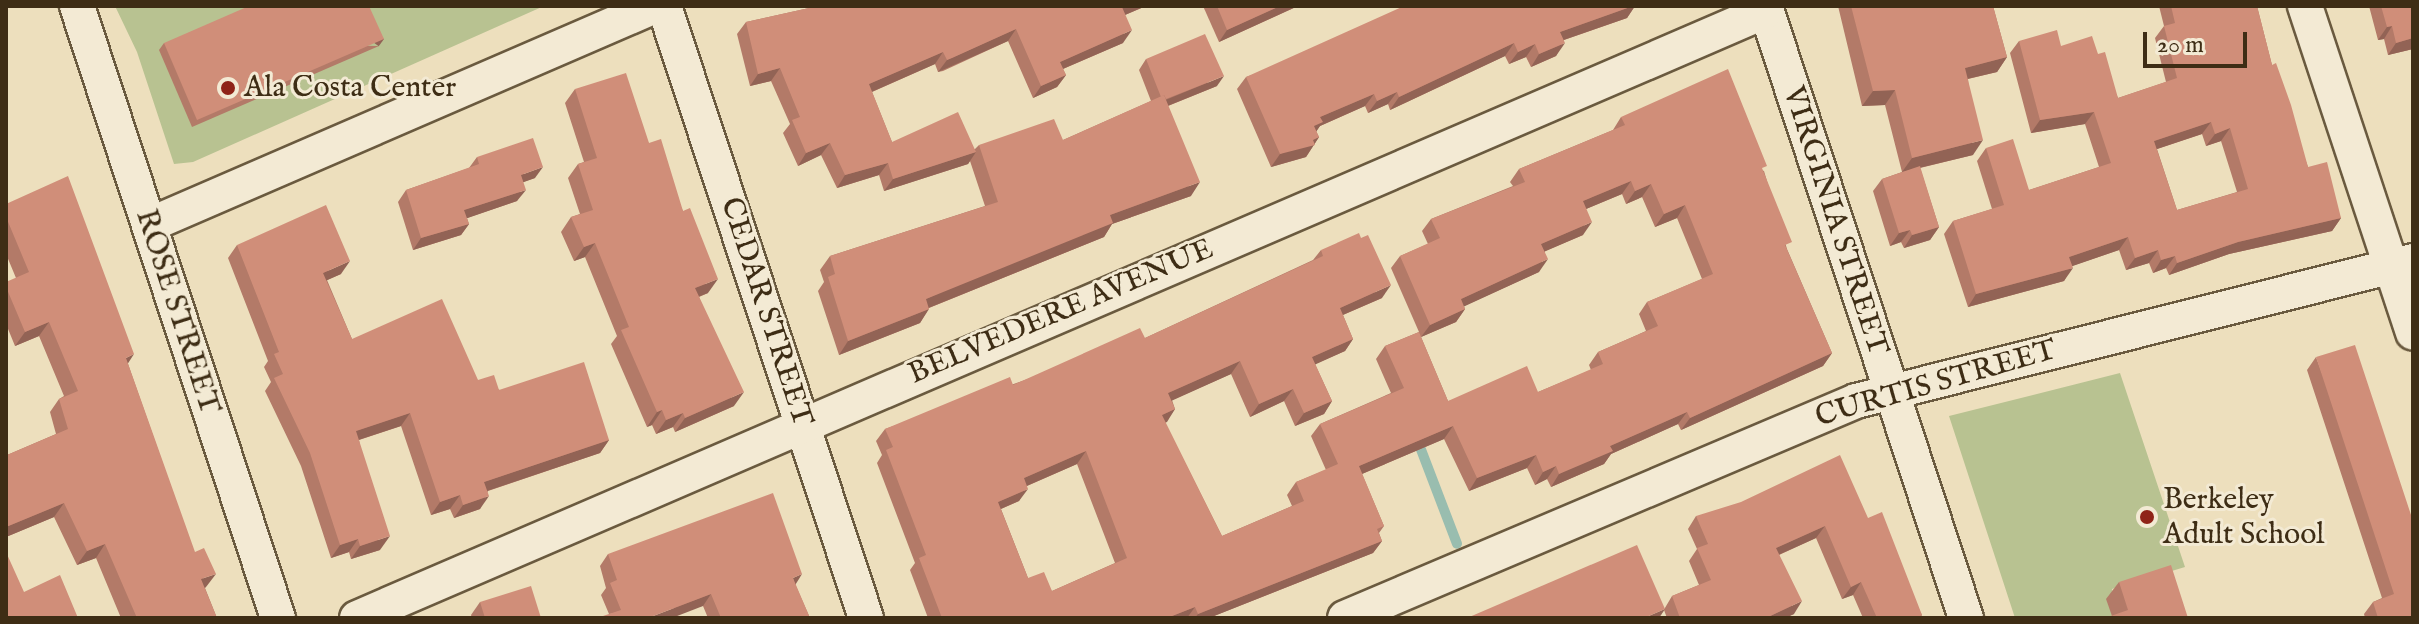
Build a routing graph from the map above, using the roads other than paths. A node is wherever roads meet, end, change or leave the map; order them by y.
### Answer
1 (77, 6) edge
2 (655, 6) edge
3 (664, 6) edge
4 (2305, 6) edge
5 (1766, 9) edge
6 (149, 225) junction
7 (2402, 264) edge
8 (2413, 333) edge
9 (1891, 392) junction
10 (803, 423) junction
11 (278, 618) edge
12 (357, 618) edge
13 (866, 618) edge
14 (1345, 618) edge
15 (1966, 618) edge

1 - 6 street, ROSE STREET
2 - 6 street
3 - 10 street, CEDAR STREET
4 - 7 street
5 - 9 street, VIRGINIA STREET
5 - 10 street, BELVEDERE AVENUE
6 - 11 street, ROSE STREET
7 - 8 street
7 - 9 street, CURTIS STREET
9 - 14 street, CURTIS STREET
9 - 15 street, VIRGINIA STREET
10 - 12 street, BELVEDERE AVENUE
10 - 13 street, CEDAR STREET

